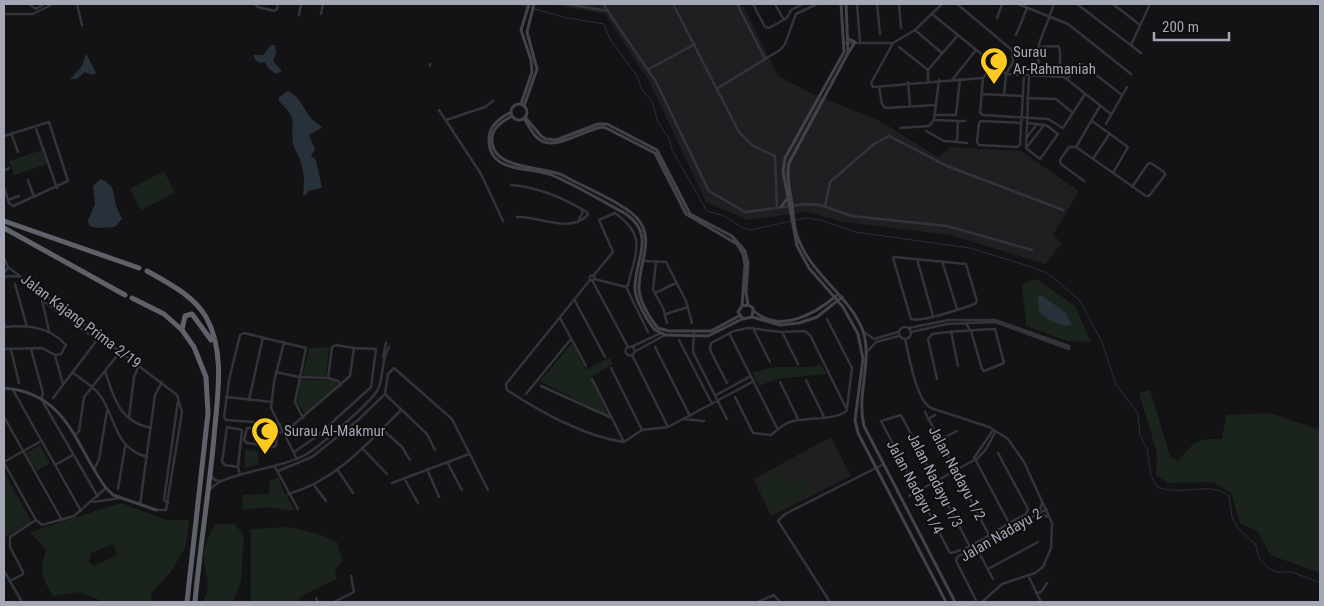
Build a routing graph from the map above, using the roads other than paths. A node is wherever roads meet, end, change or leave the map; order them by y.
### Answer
1 (29, 4) edge
2 (44, 4) edge
3 (53, 4) edge
4 (76, 4) edge
5 (255, 4) edge
6 (278, 4) edge
7 (301, 4) edge
8 (323, 4) edge
9 (529, 4) edge
10 (534, 4) edge
11 (567, 4) edge
12 (603, 4) edge
13 (673, 4) edge
14 (737, 4) edge
15 (752, 4) edge
16 (775, 4) edge
17 (803, 4) edge
18 (817, 4) edge
19 (841, 4) edge
20 (846, 4) edge
21 (857, 4) edge
22 (877, 4) edge
23 (899, 4) edge
24 (942, 4) edge
25 (957, 4) edge
26 (1002, 4) edge
27 (1018, 4) edge
28 (1054, 4) edge
29 (1077, 4) edge
30 (1113, 4) edge
31 (1150, 4) edge
32 (799, 5) edge
33 (1028, 8) junction
34 (608, 11) junction
35 (802, 11) junction
36 (4, 14) edge
37 (321, 14) dead end
38 (932, 14) junction
39 (299, 15) dead end
40 (1049, 17) junction
41 (997, 18) dead end
42 (784, 20) junction
43 (82, 25) dead end
44 (1140, 25) junction
45 (901, 28) dead end
46 (915, 30) junction
47 (880, 34) dead end
48 (1016, 34) dead end
49 (958, 35) junction
50 (849, 38) junction
51 (857, 42) junction
52 (847, 43) junction
53 (893, 43) junction
54 (695, 44) junction
55 (1131, 45) junction
56 (899, 47) dead end
57 (1039, 47) junction
58 (976, 50) junction
59 (848, 53) junction
60 (942, 53) junction
61 (1141, 53) dead end
62 (765, 59) junction
63 (994, 65) junction
64 (649, 69) junction
65 (928, 70) junction
66 (1060, 70) dead end
67 (1006, 74) junction
68 (1131, 74) dead end
69 (1024, 75) junction
70 (1029, 76) junction
71 (1038, 76) junction
72 (983, 78) junction
73 (960, 79) junction
74 (1067, 79) junction
75 (938, 80) junction
76 (952, 80) junction
77 (928, 81) junction
78 (908, 82) junction
79 (879, 87) junction
80 (1127, 87) dead end
81 (718, 88) junction
82 (982, 94) junction
83 (1085, 94) junction
84 (1122, 95) junction
85 (1004, 96) junction
86 (1023, 96) junction
87 (1028, 98) junction
88 (493, 101) dead end
89 (522, 105) junction
90 (936, 105) junction
91 (910, 106) junction
92 (1100, 106) junction
93 (439, 110) dead end
94 (1073, 113) junction
95 (512, 114) junction
96 (1111, 114) junction
97 (934, 115) junction
98 (524, 118) junction
99 (1022, 118) junction
100 (1026, 118) junction
101 (446, 120) junction
102 (934, 120) junction
103 (958, 121) junction
104 (965, 121) dead end
105 (1092, 121) junction
106 (1021, 123) junction
107 (1027, 123) junction
108 (1037, 124) junction
109 (1106, 124) dead end
110 (1045, 125) junction
111 (35, 126) junction
112 (900, 128) dead end
113 (926, 131) dead end
114 (11, 133) junction
115 (1110, 134) junction
116 (4, 136) edge
117 (1026, 138) junction
118 (957, 142) junction
119 (967, 143) dead end
120 (1076, 147) junction
121 (1026, 148) junction
122 (18, 152) dead end
123 (1094, 160) junction
124 (9, 168) dead end
125 (4, 171) edge
126 (1112, 173) junction
127 (28, 180) dead end
128 (1084, 181) dead end
129 (511, 185) dead end
130 (4, 187) edge
131 (1132, 187) junction
132 (57, 188) junction
133 (19, 196) dead end
134 (34, 197) junction
135 (787, 197) junction
136 (8, 200) junction
137 (790, 206) junction
138 (825, 206) junction
139 (781, 208) junction
140 (582, 209) junction
141 (1064, 210) dead end
142 (791, 213) junction
143 (517, 218) dead end
144 (578, 220) junction
145 (4, 221) edge
146 (503, 221) dead end
147 (794, 229) junction
148 (4, 230) edge
149 (1032, 250) dead end
150 (4, 258) edge
151 (917, 259) junction
152 (644, 261) junction
153 (942, 261) junction
154 (656, 262) junction
155 (8, 267) junction
156 (139, 268) dead end
157 (147, 271) dead end
158 (4, 273) edge
159 (4, 278) edge
160 (23, 278) junction
161 (592, 278) junction
162 (599, 280) junction
163 (676, 282) junction
164 (15, 284) dead end
165 (596, 285) junction
166 (627, 286) junction
167 (830, 291) junction
168 (40, 292) junction
169 (655, 293) junction
170 (125, 295) dead end
171 (840, 295) junction
172 (132, 298) dead end
173 (836, 299) junction
174 (42, 300) junction
175 (574, 300) junction
176 (748, 304) junction
177 (830, 304) junction
178 (742, 306) junction
179 (688, 307) junction
180 (843, 307) junction
181 (957, 309) junction
182 (754, 311) junction
183 (944, 312) junction
184 (666, 314) junction
185 (940, 314) junction
186 (933, 316) junction
187 (741, 317) junction
188 (752, 317) junction
189 (560, 318) junction
190 (826, 318) dead end
191 (948, 320) junction
192 (4, 322) edge
193 (938, 322) junction
194 (667, 323) dead end
195 (692, 323) dead end
196 (976, 323) junction
197 (966, 324) junction
198 (4, 327) edge
199 (27, 327) junction
200 (653, 328) junction
201 (753, 328) junction
202 (909, 328) junction
203 (182, 330) junction
204 (669, 330) junction
205 (971, 330) junction
206 (49, 331) junction
207 (862, 331) junction
208 (951, 331) junction
209 (648, 332) dead end
210 (782, 332) junction
211 (898, 332) junction
212 (911, 332) junction
213 (660, 333) junction
214 (694, 333) junction
215 (729, 333) junction
216 (666, 334) junction
217 (100, 336) junction
218 (653, 336) junction
219 (900, 336) junction
220 (263, 337) junction
221 (571, 339) junction
222 (905, 339) junction
223 (97, 340) junction
224 (678, 340) dead end
225 (284, 342) junction
226 (386, 343) dead end
227 (215, 346) junction
228 (629, 347) junction
229 (655, 347) dead end
230 (354, 348) junction
231 (390, 348) dead end
232 (4, 349) edge
233 (11, 350) junction
234 (32, 350) junction
235 (120, 351) junction
236 (634, 352) junction
237 (866, 353) junction
238 (632, 355) junction
239 (55, 356) junction
240 (605, 357) dead end
241 (383, 358) junction
242 (770, 362) dead end
243 (798, 364) dead end
244 (139, 365) junction
245 (586, 366) dead end
246 (958, 366) dead end
247 (611, 368) dead end
248 (105, 371) junction
249 (276, 372) junction
250 (73, 373) junction
251 (751, 376) junction
252 (299, 377) junction
253 (328, 378) junction
254 (592, 379) dead end
255 (937, 379) dead end
256 (806, 380) dead end
257 (754, 381) junction
258 (162, 382) junction
259 (780, 382) dead end
260 (19, 383) dead end
261 (727, 383) dead end
262 (63, 384) junction
263 (341, 385) junction
264 (540, 386) dead end
265 (4, 388) edge
266 (12, 388) junction
267 (92, 388) junction
268 (729, 388) junction
269 (731, 392) junction
270 (385, 394) junction
271 (526, 394) dead end
272 (716, 395) junction
273 (226, 397) junction
274 (735, 397) dead end
275 (53, 398) dead end
276 (718, 399) junction
277 (248, 400) junction
278 (42, 401) junction
279 (272, 402) junction
280 (844, 402) junction
281 (848, 402) junction
282 (712, 404) junction
283 (107, 410) junction
284 (401, 410) junction
285 (847, 410) junction
286 (925, 412) dead end
287 (901, 415) joint
288 (935, 415) dead end
289 (690, 416) junction
290 (4, 417) edge
291 (824, 417) junction
292 (128, 418) junction
293 (304, 418) junction
294 (612, 418) junction
295 (727, 418) dead end
296 (683, 419) junction
297 (928, 419) junction
298 (798, 420) junction
299 (704, 421) dead end
300 (105, 422) junction
301 (113, 422) junction
302 (280, 424) junction
303 (668, 427) junction
304 (151, 428) junction
305 (777, 428) junction
306 (989, 428) junction
307 (382, 429) junction
308 (642, 430) junction
309 (957, 431) dead end
310 (994, 431) junction
311 (278, 432) junction
312 (284, 432) junction
313 (1000, 434) junction
314 (992, 435) junction
315 (75, 436) junction
316 (939, 440) junction
317 (41, 441) junction
318 (624, 442) junction
319 (125, 447) junction
320 (361, 448) junction
321 (435, 450) dead end
322 (23, 451) junction
323 (294, 452) junction
324 (998, 453) dead end
325 (74, 454) junction
326 (468, 454) junction
327 (147, 458) junction
328 (297, 459) junction
329 (974, 459) junction
330 (410, 460) dead end
331 (447, 462) junction
332 (872, 462) junction
333 (4, 463) edge
334 (884, 464) junction
335 (55, 465) junction
336 (275, 467) junction
337 (238, 468) junction
338 (876, 468) junction
339 (337, 469) junction
340 (427, 469) junction
341 (94, 470) junction
342 (955, 470) junction
343 (278, 471) junction
344 (869, 471) junction
345 (211, 473) junction
346 (386, 474) dead end
347 (879, 474) junction
348 (240, 476) junction
349 (404, 478) junction
350 (935, 480) junction
351 (223, 481) junction
352 (392, 483) dead end
353 (314, 485) junction
354 (106, 488) junction
355 (118, 489) dead end
356 (462, 490) dead end
357 (488, 490) dead end
358 (917, 491) junction
359 (208, 492) junction
360 (353, 493) dead end
361 (288, 494) junction
362 (910, 496) dead end
363 (98, 497) junction
364 (439, 497) dead end
365 (121, 498) junction
366 (1042, 500) junction
367 (326, 501) dead end
368 (91, 503) junction
369 (418, 503) dead end
370 (140, 505) junction
371 (298, 509) dead end
372 (1047, 509) junction
373 (156, 510) joint
374 (81, 511) junction
375 (1038, 514) junction
376 (1050, 518) junction
377 (35, 519) junction
378 (62, 520) junction
379 (1010, 523) junction
380 (989, 535) junction
381 (1038, 542) dead end
382 (969, 546) junction
383 (976, 546) junction
384 (988, 569) junction
385 (4, 571) edge
386 (1028, 575) junction
387 (352, 576) dead end
388 (993, 579) dead end
389 (10, 581) junction
390 (1047, 583) dead end
391 (1036, 593) junction
392 (316, 598) dead end
393 (976, 600) dead end
394 (22, 602) edge
395 (188, 602) edge
396 (195, 602) edge
397 (318, 602) edge
398 (334, 602) edge
399 (758, 602) edge
400 (780, 602) edge
401 (830, 602) edge
402 (946, 602) edge
403 (955, 602) edge
404 (982, 602) edge
405 (1041, 602) edge

1 - 2 street
3 - 36 street
4 - 43 street
5 - 6 street
7 - 39 street
8 - 37 street
9 - 89 street
10 - 89 street
11 - 34 street
12 - 34 street
13 - 54 street
14 - 62 street
15 - 42 street
16 - 42 street
17 - 32 street
18 - 35 street
19 - 52 street
20 - 50 street
21 - 51 street
22 - 47 street
23 - 45 street
24 - 38 street
25 - 67 street
26 - 41 street
27 - 33 street
28 - 40 street
29 - 55 street
30 - 44 street
31 - 44 street
32 - 35 street
32 - 42 street
33 - 40 street
33 - 48 street
34 - 64 street
35 - 62 street
38 - 46 street
38 - 49 street
40 - 57 street
40 - 68 street
44 - 55 street
46 - 53 street
46 - 60 street
49 - 58 street
49 - 60 street
50 - 51 street
50 - 52 street
51 - 52 street
51 - 53 street
51 - 59 street
52 - 59 street
52 - 135 street
53 - 79 street
54 - 64 street
54 - 81 street
55 - 61 street
56 - 65 street
57 - 66 street
57 - 71 street
58 - 63 street
58 - 76 street
59 - 137 street
60 - 65 street
62 - 81 street
63 - 67 street
63 - 72 street
64 - 139 street
65 - 77 street
67 - 69 street
67 - 85 street
69 - 70 street
69 - 86 street
70 - 71 street
70 - 87 street
71 - 74 street
72 - 73 street
72 - 82 street
73 - 76 street
73 - 97 street
74 - 83 street
74 - 84 street
75 - 76 street
75 - 77 street
75 - 90 street
77 - 78 street
78 - 79 street
78 - 91 street
79 - 91 street
80 - 84 street
81 - 139 street
82 - 85 street
82 - 99 street
83 - 92 street
83 - 94 street
84 - 96 street
85 - 86 street
86 - 99 street
87 - 94 street
87 - 100 street
88 - 101 street
89 - 95 street
89 - 98 street
90 - 91 street
90 - 97 street
92 - 96 street
92 - 105 street
93 - 101 street
94 - 100 street
95 - 98 street
95 - 152 street
95 - 200 street
96 - 109 street
97 - 102 street
98 - 176 street
98 - 178 street
99 - 100 street
99 - 106 street
100 - 107 street
101 - 146 street
102 - 103 street
102 - 112 street
103 - 104 street
103 - 118 street
105 - 115 street
105 - 120 street
106 - 106 street
107 - 108 street
107 - 117 street
108 - 110 street
108 - 117 street
110 - 121 street
110 - 121 street
111 - 114 street
111 - 132 street
111 - 132 street
113 - 118 street
114 - 116 street
114 - 122 street
115 - 123 street
115 - 126 street
117 - 121 street
118 - 119 street
120 - 123 street
120 - 128 street
123 - 126 street
124 - 125 street
126 - 131 street
127 - 134 street
129 - 140 street
130 - 136 street
131 - 131 street
132 - 134 street
133 - 136 street
134 - 136 street
135 - 137 street
135 - 139 street
137 - 138 street
137 - 139 street
137 - 142 street
138 - 141 street
138 - 149 street
139 - 142 street
140 - 144 street
140 - 144 street
142 - 147 street
143 - 144 street
145 - 156 highway
147 - 167 street
147 - 171 street
148 - 170 highway
150 - 155 street, Jalan Kajang Prima 2/19
151 - 153 street
151 - 186 street
151 - 186 street
152 - 154 street
152 - 204 street
153 - 181 street
153 - 181 street
154 - 163 street
154 - 169 street
155 - 158 street
155 - 160 street, Jalan Kajang Prima 2/19
157 - 227 highway
159 - 160 street
160 - 168 street, Jalan Kajang Prima 2/19
161 - 162 street
161 - 165 street
161 - 166 street
161 - 175 street
162 - 165 street
162 - 166 street
163 - 169 street
163 - 179 street
164 - 199 street
165 - 228 street
166 - 209 street
167 - 173 street
167 - 177 street
168 - 174 street
168 - 217 street, Jalan Kajang Prima 2/19
169 - 184 street
171 - 173 street
171 - 207 street
172 - 203 highway
173 - 177 street
173 - 180 street
174 - 206 street
174 - 223 street
175 - 189 street
175 - 240 street
176 - 178 street
176 - 182 street
177 - 180 street
177 - 182 street
177 - 188 street
178 - 187 street
179 - 184 street
179 - 195 street
180 - 332 street
181 - 183 street
182 - 188 street
183 - 185 street
183 - 191 street
184 - 194 street
185 - 186 street
185 - 193 street
187 - 188 street
187 - 214 street
189 - 221 street
189 - 318 street
190 - 281 street
191 - 193 street
191 - 196 street
192 - 198 street
193 - 202 street
196 - 197 street
196 - 205 street
197 - 205 street
197 - 212 street
198 - 199 street
199 - 206 street
200 - 213 street
200 - 218 street
201 - 210 street
201 - 215 street
201 - 242 street
202 - 211 street
202 - 212 street
203 - 227 highway
203 - 395 highway
204 - 213 street
204 - 214 street
205 - 205 street
205 - 208 street
206 - 239 street
207 - 211 street
207 - 237 street
208 - 246 street
208 - 255 street
210 - 243 street
210 - 280 street
211 - 219 street
212 - 222 street
213 - 216 street
213 - 218 street
214 - 216 street
214 - 272 street
215 - 251 street
215 - 261 street
216 - 236 street
217 - 223 street
217 - 235 street, Jalan Kajang Prima 2/19
218 - 228 street
219 - 222 street
219 - 237 street
220 - 225 street
220 - 273 street
220 - 277 street
221 - 245 street
221 - 271 street
222 - 306 street
223 - 250 street
224 - 282 street
225 - 249 street
225 - 252 street
226 - 241 street
227 - 345 highway
228 - 236 street
228 - 238 street
229 - 289 street
230 - 253 street
230 - 263 street
230 - 323 street
231 - 241 street
232 - 233 street
233 - 234 street
233 - 260 street
234 - 239 street
234 - 278 street
235 - 244 street, Jalan Kajang Prima 2/19
235 - 248 street
236 - 238 street
237 - 334 street
238 - 303 street
239 - 262 street
241 - 328 street
244 - 258 street, Jalan Kajang Prima 2/19
244 - 292 street
247 - 308 street
248 - 267 street
248 - 292 street
249 - 252 street
249 - 279 street
250 - 262 street
250 - 267 street
251 - 257 street
251 - 268 street
252 - 253 street
252 - 293 street
253 - 263 street
254 - 294 street
256 - 291 street
257 - 269 street
257 - 305 street
258 - 304 street
258 - 373 street, Jalan Kajang Prima 2/19
259 - 298 street
262 - 275 street
263 - 293 street
264 - 294 street
265 - 266 street
266 - 278 street
266 - 317 street
267 - 283 street
267 - 315 street
268 - 269 street
268 - 272 street
269 - 276 street
270 - 284 street
270 - 326 street
270 - 343 street
272 - 276 street
273 - 277 street
273 - 302 street
274 - 305 street
276 - 282 street
276 - 295 street
277 - 279 street
278 - 315 street
278 - 325 street
279 - 302 street
280 - 281 street
280 - 285 street
281 - 285 street
282 - 289 street
283 - 300 street
283 - 301 street
284 - 307 street
284 - 321 street
285 - 291 street
286 - 297 street, Jalan Nadayu 1/2
287 - 350 street, Jalan Nadayu 1/3
287 - 358 street, Jalan Nadayu 1/4
288 - 297 street
289 - 296 street
290 - 322 street
291 - 298 street
292 - 304 street
293 - 312 street
294 - 318 street
296 - 299 street
296 - 303 street
297 - 316 street, Jalan Nadayu 1/2
298 - 305 street
300 - 301 street
300 - 341 street
301 - 319 street
302 - 312 street
303 - 308 street
304 - 327 street
306 - 310 street
306 - 314 street
307 - 320 street
307 - 330 street
308 - 318 street
309 - 316 street
310 - 313 street
310 - 314 street
311 - 311 street
311 - 312 street
312 - 323 street
313 - 314 street
313 - 366 street
314 - 329 street
315 - 341 street
316 - 342 street, Jalan Nadayu 1/2
317 - 322 street
317 - 335 street
319 - 327 street
319 - 355 street
320 - 339 street
320 - 346 street
322 - 333 street
322 - 378 street
323 - 328 street
324 - 379 street
325 - 335 street
325 - 363 street
326 - 331 street
326 - 357 street
327 - 370 street
328 - 336 street
329 - 342 street
329 - 379 street
331 - 340 street
331 - 356 street
332 - 338 street
332 - 344 street
333 - 377 street
334 - 338 street
334 - 403 street
335 - 374 street
336 - 343 street
336 - 348 street
337 - 337 street
337 - 348 street
338 - 344 street
338 - 347 street
339 - 353 street
339 - 360 street
340 - 349 street
340 - 364 street
341 - 354 street
342 - 350 street
342 - 380 street, Jalan Nadayu 1/2
343 - 361 street
344 - 347 street
344 - 401 street
345 - 351 street
345 - 359 highway
347 - 402 street
348 - 351 street
349 - 352 street
349 - 369 street
350 - 358 street
350 - 382 street, Jalan Nadayu 1/3
351 - 359 street
353 - 361 street
353 - 367 street
354 - 363 street
354 - 365 street
358 - 362 street
358 - 382 street, Jalan Nadayu 1/4
359 - 396 highway
361 - 371 street
363 - 368 street
365 - 368 street
365 - 370 street
366 - 372 street
366 - 375 street
368 - 374 street
370 - 373 street
372 - 375 street, Jalan Nadayu 2
372 - 376 street
374 - 378 street
375 - 376 street
375 - 383 street, Jalan Nadayu 2
376 - 386 street
377 - 378 street
377 - 389 street
379 - 380 street
380 - 382 street
381 - 384 street
383 - 384 street
383 - 393 street, Jalan Nadayu 2
384 - 388 street
385 - 389 street
386 - 391 street
386 - 404 street
387 - 398 street
389 - 394 street
390 - 391 street
391 - 405 street
392 - 397 street
399 - 400 street

